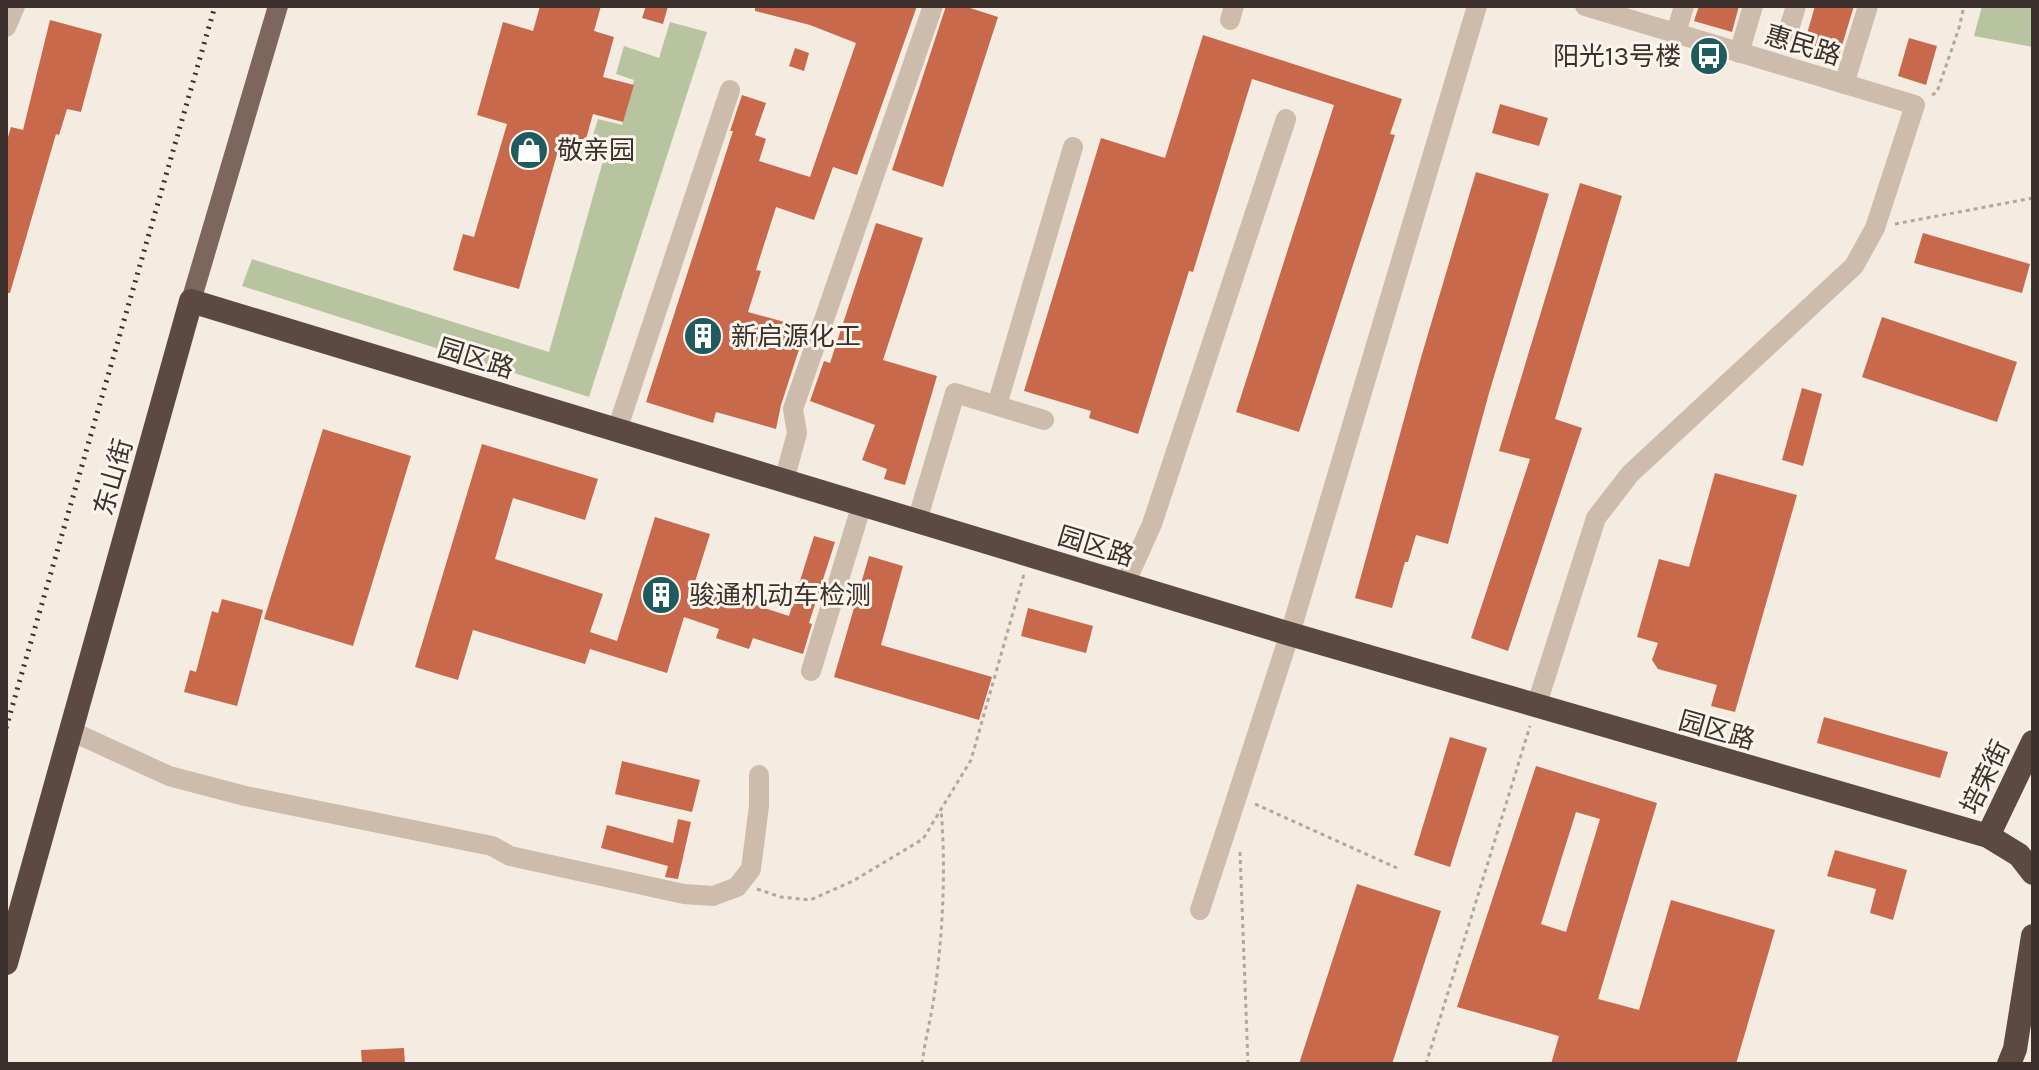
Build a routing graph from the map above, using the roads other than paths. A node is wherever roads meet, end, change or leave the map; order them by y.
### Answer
1 (15, 6) edge
2 (278, 6) edge
3 (933, 6) edge
4 (1477, 6) edge
5 (1585, 6) edge
6 (1684, 6) edge
7 (1753, 6) edge
8 (1796, 6) edge
9 (1868, 6) edge
10 (6, 27) edge
11 (1676, 33) junction
12 (1785, 42) dead end
13 (1739, 53) junction
14 (1844, 84) junction
15 (730, 90) dead end
16 (1286, 119) dead end
17 (1073, 147) dead end
18 (191, 301) junction
19 (997, 405) junction
20 (1044, 420) dead end
21 (617, 430) junction
22 (784, 481) junction
23 (862, 504) junction
24 (917, 521) junction
25 (1125, 584) junction
26 (1290, 634) junction
27 (811, 671) dead end
28 (1536, 707) junction
29 (71, 731) junction
30 (2033, 742) edge
31 (759, 775) dead end
32 (1988, 836) junction
33 (2033, 873) edge
34 (1200, 910) dead end
35 (2033, 936) edge
36 (6, 963) edge
37 (2009, 1064) edge

1 - 10 street
2 - 18 main road, 东山街
3 - 22 street
4 - 26 street
5 - 11 street, 惠民路
6 - 11 street
7 - 13 street
8 - 12 street
9 - 14 street
11 - 13 street, 惠民路
13 - 14 street, 惠民路
14 - 28 street, 惠民路
15 - 21 street
16 - 25 street
17 - 19 street
18 - 21 highway, 园区路
18 - 29 highway, 东山街
19 - 20 street
19 - 24 street
21 - 22 highway, 园区路
22 - 23 highway, 园区路
23 - 24 highway, 园区路
23 - 27 street
24 - 25 highway, 园区路
25 - 26 highway, 园区路
26 - 28 highway, 园区路
26 - 34 street
28 - 32 highway, 园区路
29 - 31 street
29 - 36 highway, 东山街
30 - 32 highway, 培荣街
32 - 33 highway, 园区路
35 - 37 highway

